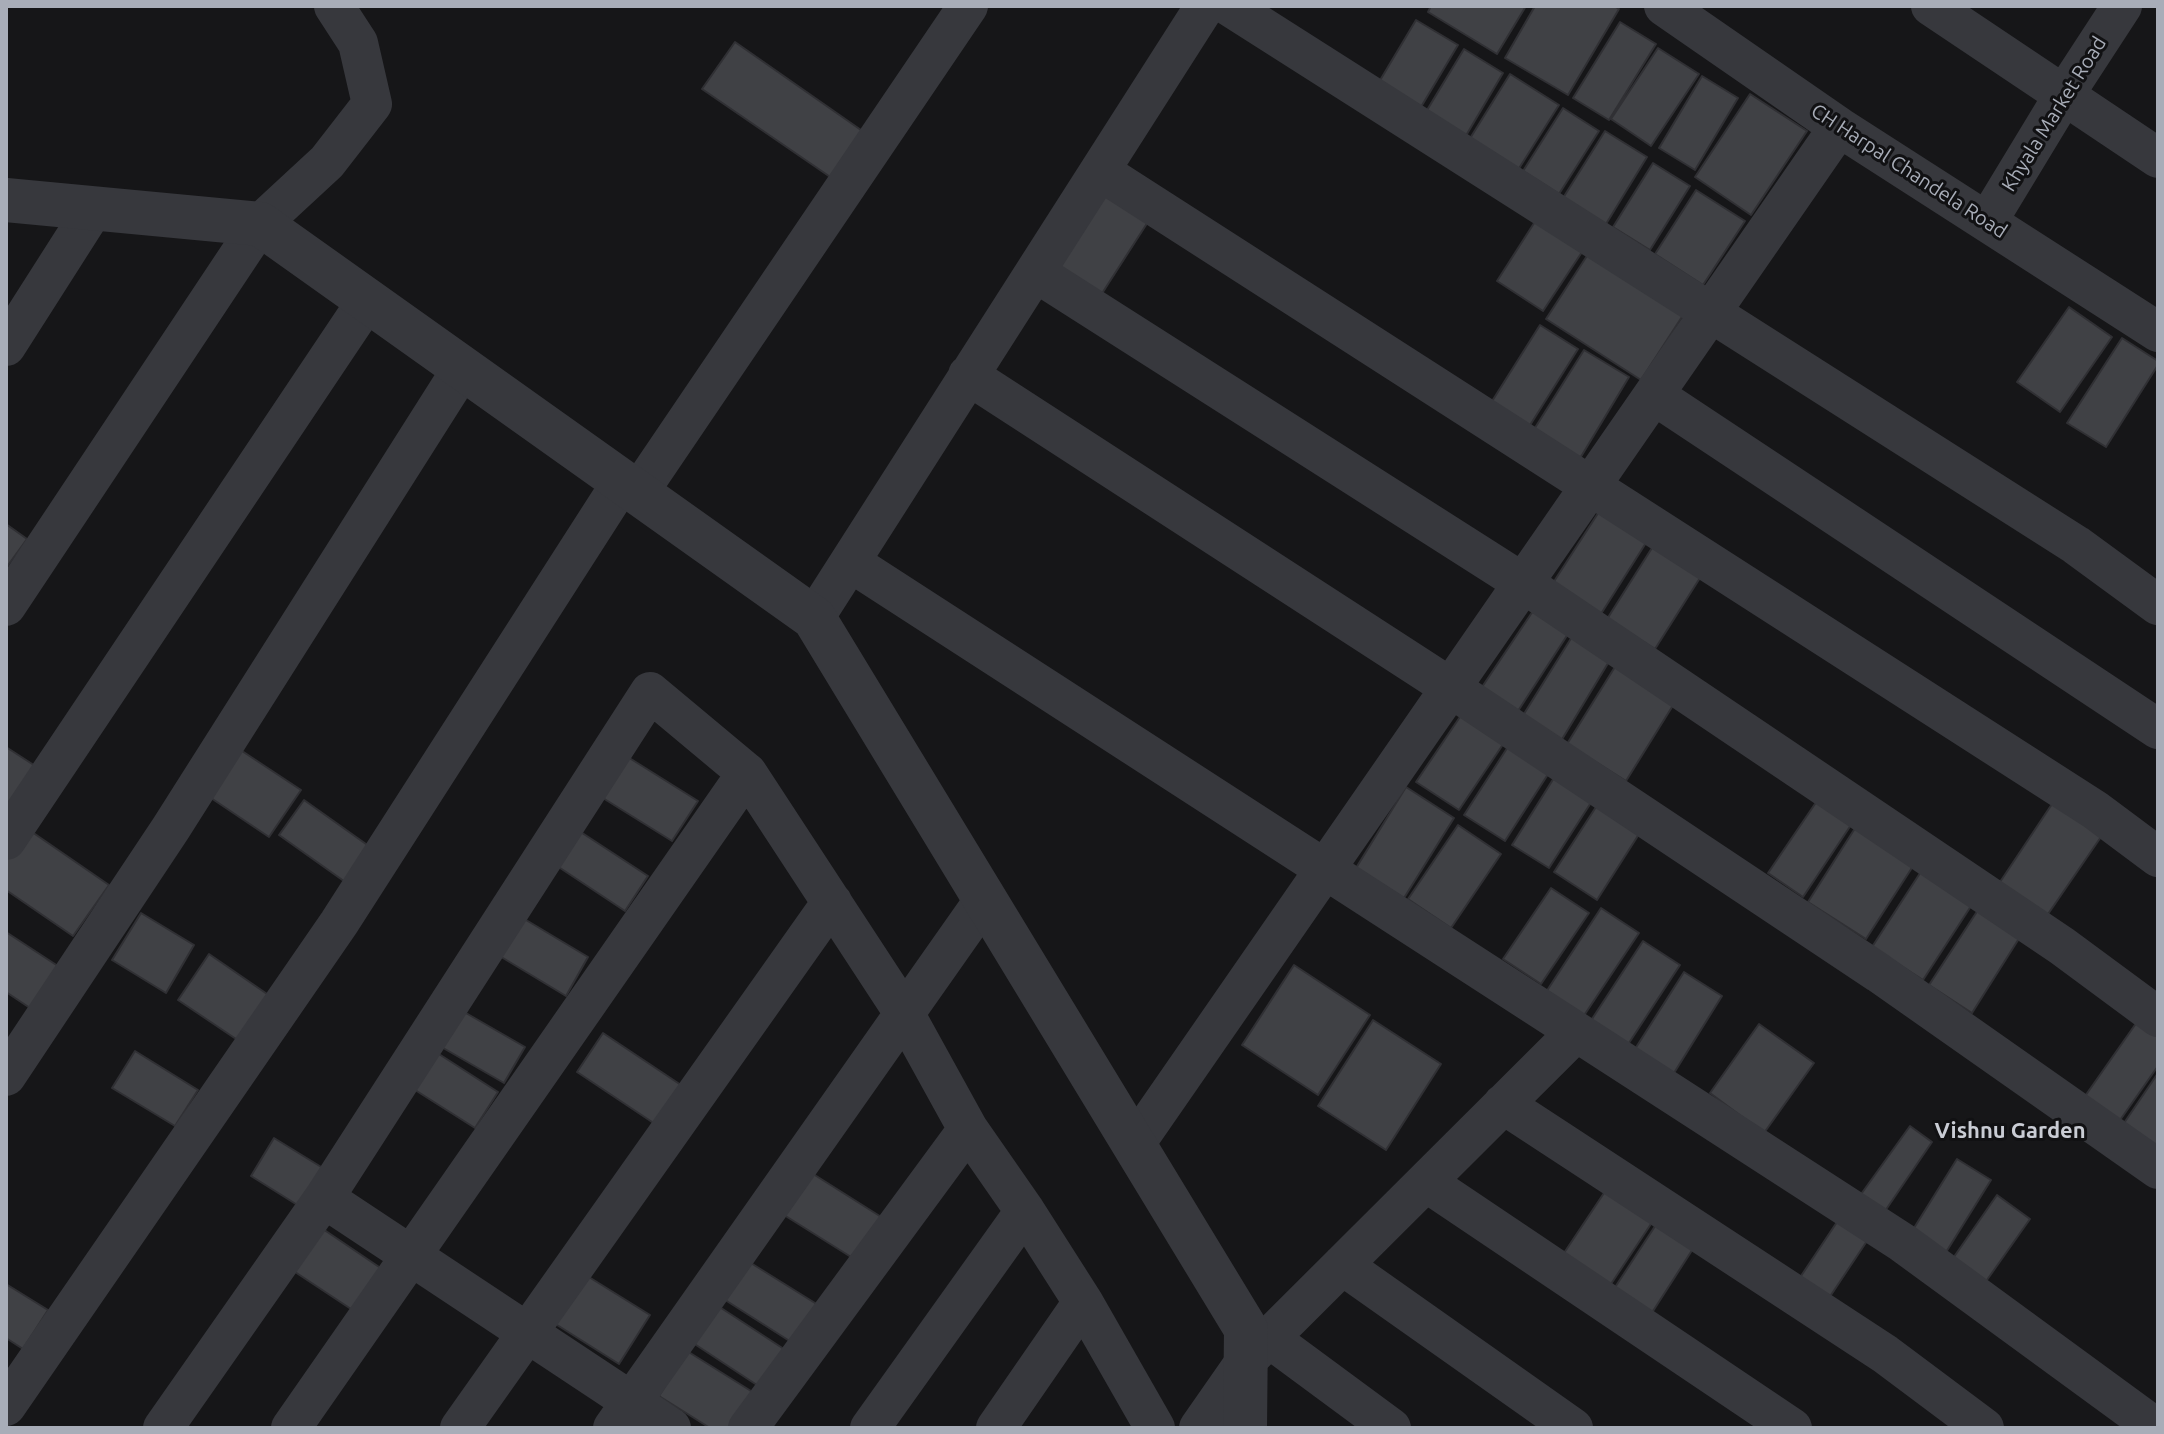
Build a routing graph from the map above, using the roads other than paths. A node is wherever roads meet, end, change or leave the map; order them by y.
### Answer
1 (334, 6) edge
2 (968, 6) edge
3 (1205, 6) edge
4 (1229, 6) edge
5 (1931, 6) edge
6 (2122, 6) edge
7 (1675, 9) edge
8 (2064, 95) junction
9 (1839, 127) junction
10 (2158, 158) edge
11 (1100, 171) junction
12 (6, 200) edge
13 (94, 208) junction
14 (1987, 222) junction
15 (260, 224) junction
16 (1035, 272) junction
17 (367, 301) junction
18 (1712, 311) junction
19 (2158, 332) edge
20 (6, 346) edge
21 (462, 369) junction
22 (968, 375) junction
23 (1654, 395) junction
24 (1591, 486) junction
25 (630, 488) junction
26 (850, 562) junction
27 (1523, 583) junction
28 (2158, 605) edge
29 (6, 606) edge
30 (814, 618) junction
31 (1451, 688) junction
32 (2158, 729) edge
33 (747, 773) junction
34 (6, 840) edge
35 (2158, 857) edge
36 (1325, 870) junction
37 (985, 899) junction
38 (832, 902) junction
39 (904, 1013) junction
40 (2158, 1017) edge
41 (1576, 1032) junction
42 (6, 1076) edge
43 (1503, 1104) junction
44 (968, 1129) junction
45 (1134, 1145) junction
46 (2158, 1169) edge
47 (1426, 1182) junction
48 (324, 1198) junction
49 (1025, 1211) junction
50 (411, 1258) junction
51 (1342, 1265) junction
52 (1083, 1302) junction
53 (527, 1333) junction
54 (1257, 1350) junction
55 (6, 1406) edge
56 (622, 1415) edge
57 (163, 1428) edge
58 (291, 1428) edge
59 (460, 1428) edge
60 (671, 1428) edge
61 (748, 1428) edge
62 (870, 1428) edge
63 (996, 1428) edge
64 (1155, 1428) edge
65 (1199, 1428) edge
66 (1245, 1428) edge
67 (1391, 1428) edge
68 (1573, 1428) edge
69 (1792, 1428) edge
70 (1984, 1428) edge
71 (2156, 1428) edge

1 - 15 street
2 - 25 street
3 - 11 street
4 - 18 street
5 - 8 street
6 - 8 street, Khyala Market Road
7 - 9 street, CH Harpal Chandela Road
8 - 10 street
8 - 14 street, Khyala Market Road
9 - 14 street, CH Harpal Chandela Road
9 - 18 street
11 - 16 street
11 - 24 street
12 - 13 street
13 - 15 street
13 - 20 street
14 - 19 street, CH Harpal Chandela Road
15 - 17 street
15 - 29 street
16 - 22 street
16 - 27 street
17 - 21 street
17 - 34 street
18 - 23 street
18 - 28 street
21 - 25 street
21 - 42 street
22 - 26 street
22 - 31 street
23 - 24 street
23 - 32 street
24 - 27 street
24 - 35 street
25 - 30 street
25 - 55 street
26 - 30 street
26 - 36 street
27 - 31 street
27 - 40 street
30 - 37 street
31 - 36 street
31 - 46 street
33 - 38 street
33 - 48 street
33 - 50 street
36 - 41 street
36 - 45 street
37 - 39 street
37 - 45 street
38 - 39 street
38 - 53 street
39 - 44 street
39 - 56 street
41 - 43 street
41 - 71 street
43 - 47 street
43 - 70 street
44 - 49 street
44 - 61 street
45 - 54 street
47 - 51 street
47 - 69 street
48 - 50 street
48 - 57 street
49 - 52 street
49 - 62 street
50 - 53 street
50 - 58 street
51 - 54 street
51 - 68 street
52 - 63 street
52 - 64 street
53 - 56 street
53 - 59 street
54 - 65 street
54 - 66 street
54 - 67 street
56 - 60 street

